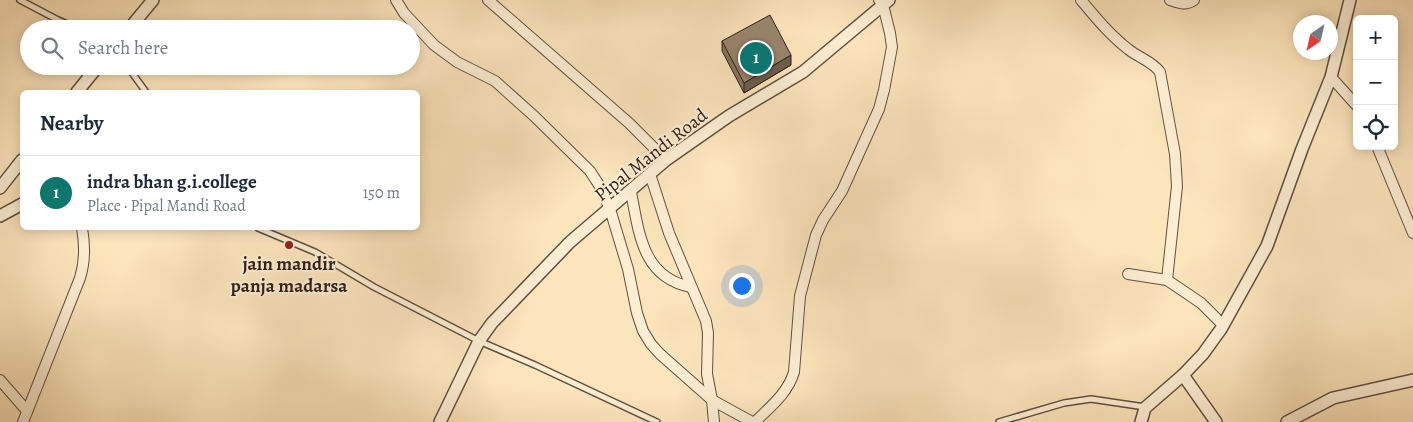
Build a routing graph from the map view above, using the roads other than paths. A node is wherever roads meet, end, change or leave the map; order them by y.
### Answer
1 (20, 0) edge
2 (153, 0) edge
3 (396, 0) edge
4 (489, 0) edge
5 (1082, 0) edge
6 (1170, 0) edge
7 (1194, 0) edge
8 (1350, 0) edge
9 (883, 2) edge
10 (58, 20) edge
11 (136, 20) edge
12 (410, 20) edge
13 (420, 31) edge
14 (91, 75) edge
15 (134, 75) edge
16 (1331, 77) junction
17 (79, 90) edge
18 (145, 90) edge
19 (1356, 105) edge
20 (1379, 150) edge
21 (666, 160) junction
22 (20, 163) edge
23 (650, 174) junction
24 (0, 188) edge
25 (631, 192) junction
26 (20, 205) edge
27 (610, 208) junction
28 (0, 216) edge
29 (82, 230) edge
30 (263, 230) edge
31 (1413, 234) edge
32 (1128, 274) dead end
33 (1167, 280) junction
34 (691, 287) junction
35 (1223, 325) junction
36 (479, 341) junction
37 (1183, 375) junction
38 (0, 380) edge
39 (1413, 380) edge
40 (712, 400) junction
41 (1145, 408) junction
42 (27, 411) junction
43 (443, 421) edge
44 (23, 422) edge
45 (657, 422) edge
46 (714, 422) edge
47 (754, 422) edge
48 (999, 422) edge
49 (1141, 422) edge
50 (1216, 422) edge
51 (1287, 422) edge

1 - 10 lane
2 - 11 street
3 - 12 street
4 - 21 street
5 - 33 street
6 - 7 street
8 - 16 street
9 - 21 street, Pipal Mandi Road
9 - 47 street
13 - 27 street
14 - 17 street
15 - 18 lane
16 - 19 street
16 - 35 street
20 - 31 street
21 - 23 street, Pipal Mandi Road
22 - 24 street
23 - 25 street, Pipal Mandi Road
23 - 34 street
25 - 27 street, Pipal Mandi Road
25 - 34 street
26 - 28 street
27 - 36 street, Pipal Mandi Road
27 - 40 street
29 - 42 street
30 - 36 lane
32 - 33 street
33 - 35 street
34 - 40 street
35 - 37 street
36 - 43 street, Pipal Mandi Road
36 - 45 lane
37 - 41 street
37 - 50 street
38 - 42 street
39 - 51 street
40 - 46 street
40 - 47 street
41 - 48 lane
41 - 49 street
42 - 44 street

